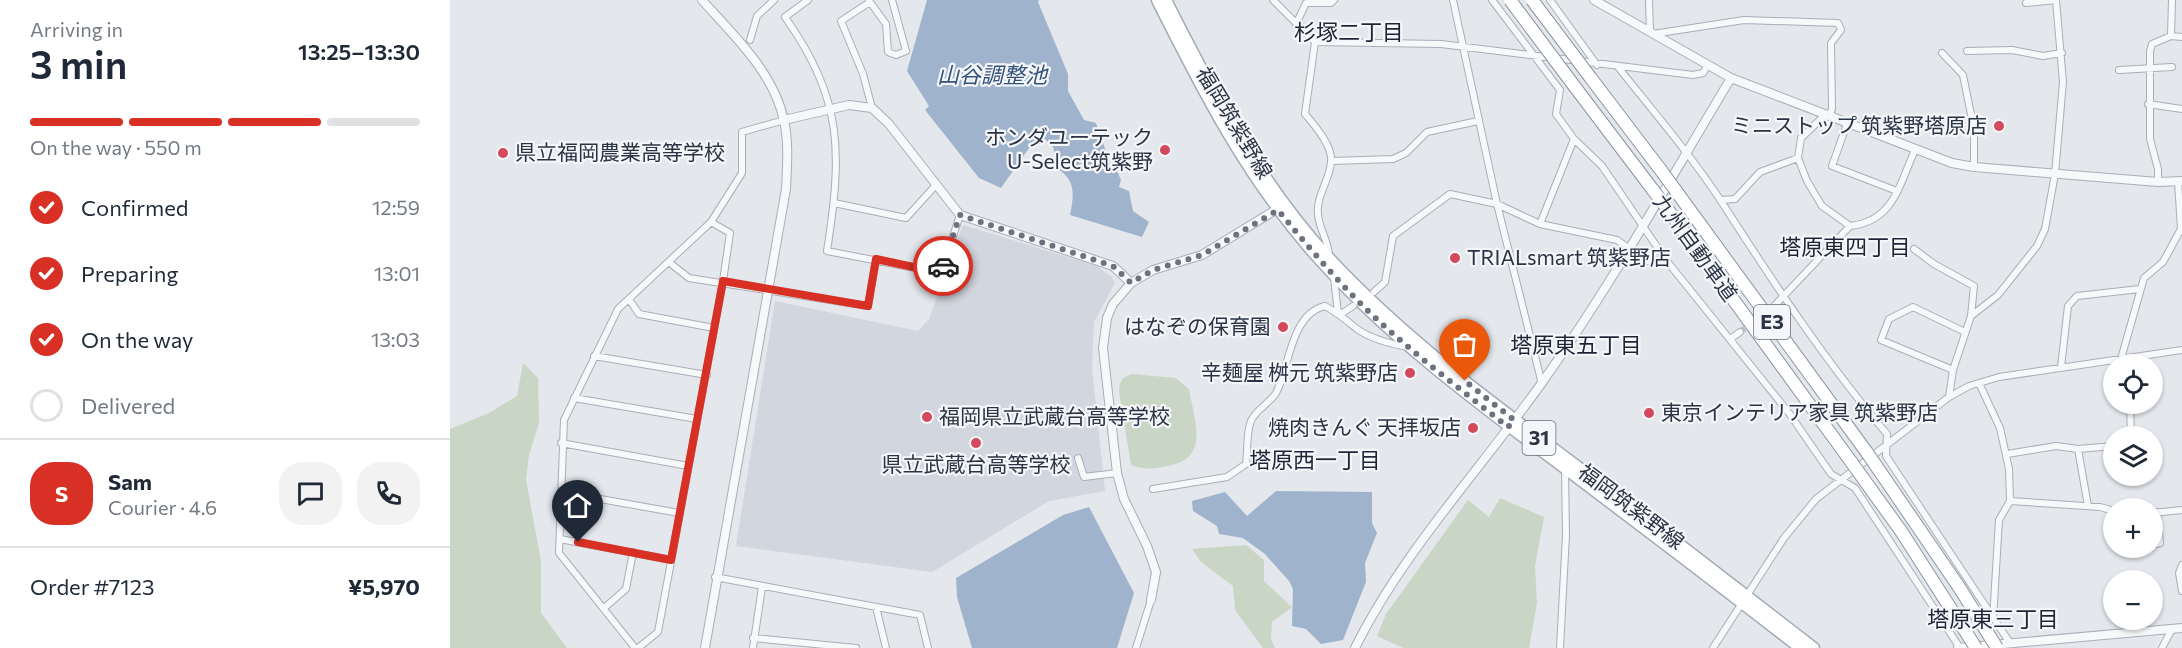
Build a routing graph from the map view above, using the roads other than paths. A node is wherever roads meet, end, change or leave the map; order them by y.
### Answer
1 (702, 0) edge
2 (774, 0) edge
3 (808, 0) edge
4 (892, 0) edge
5 (1157, 0) edge
6 (1166, 0) edge
7 (1272, 0) edge
8 (1334, 0) edge
9 (1453, 0) edge
10 (1492, 0) edge
11 (1510, 0) edge
12 (1532, 0) edge
13 (1550, 0) edge
14 (1594, 0) edge
15 (1649, 0) edge
16 (2056, 0) edge
17 (2172, 0) edge
18 (869, 1) edge
19 (2026, 3) dead end
20 (1296, 24) junction
21 (1651, 33) junction
22 (2171, 36) junction
23 (2182, 37) edge
24 (750, 40) dead end
25 (1315, 42) junction
26 (1462, 47) junction
27 (1967, 51) dead end
28 (1942, 53) dead end
29 (2062, 53) junction
30 (1534, 56) junction
31 (1597, 65) junction
32 (1707, 66) junction
33 (2149, 66) junction
34 (1618, 67) junction
35 (2172, 67) dead end
36 (2119, 70) dead end
37 (1731, 78) junction
38 (2148, 104) junction
39 (830, 108) junction
40 (872, 108) junction
41 (2182, 109) edge
42 (1827, 116) junction
43 (784, 120) junction
44 (1478, 121) junction
45 (1847, 124) junction
46 (1574, 139) junction
47 (1915, 150) junction
48 (1686, 153) junction
49 (1798, 158) junction
50 (1332, 161) junction
51 (1974, 167) junction
52 (2055, 174) junction
53 (2180, 181) edge
54 (2158, 182) junction
55 (935, 186) junction
56 (1897, 191) junction
57 (1720, 200) junction
58 (834, 203) junction
59 (1497, 204) junction
60 (1282, 207) junction
61 (960, 215) junction
62 (711, 222) junction
63 (1540, 224) junction
64 (1643, 226) junction
65 (1850, 226) junction
66 (1629, 249) junction
67 (1914, 249) dead end
68 (1329, 258) junction
69 (876, 259) junction
70 (1666, 260) junction
71 (670, 263) junction
72 (1333, 275) junction
73 (723, 281) junction
74 (1131, 283) junction
75 (768, 289) junction
76 (2140, 289) junction
77 (1374, 292) dead end
78 (1785, 297) junction
79 (629, 299) junction
80 (1775, 305) tunnel mouth
81 (1353, 306) dead end
82 (1340, 314) junction
83 (1971, 316) junction
84 (714, 328) junction
85 (1740, 332) tunnel mouth
86 (1965, 332) junction
87 (1730, 339) junction
88 (1408, 347) junction
89 (2180, 352) edge
90 (2122, 354) edge
91 (2163, 355) edge
92 (594, 356) junction
93 (2103, 361) edge
94 (2061, 367) junction
95 (1953, 370) junction
96 (707, 375) junction
97 (1979, 383) junction
98 (1542, 384) junction
99 (1949, 397) junction
100 (574, 398) junction
101 (697, 419) junction
102 (1511, 423) junction
103 (561, 443) junction
104 (1886, 443) junction
105 (2103, 447) edge
106 (2079, 449) junction
107 (2007, 454) junction
108 (1078, 458) dead end
109 (687, 466) junction
110 (1565, 468) junction
111 (1117, 473) junction
112 (1840, 480) junction
113 (1153, 489) dead end
114 (561, 492) junction
115 (2010, 501) junction
116 (2088, 506) junction
117 (2103, 509) edge
118 (2182, 510) edge
119 (2163, 512) edge
120 (679, 513) junction
121 (560, 539) junction
122 (633, 552) junction
123 (671, 560) junction
124 (2182, 565) edge
125 (715, 577) junction
126 (762, 587) junction
127 (2182, 591) edge
128 (1151, 600) joint
129 (1745, 600) junction
130 (876, 607) junction
131 (604, 608) junction
132 (1993, 619) junction
133 (2182, 628) edge
134 (2172, 629) junction
135 (753, 638) junction
136 (2010, 643) junction
137 (2026, 645) edge
138 (637, 648) edge
139 (705, 648) edge
140 (753, 648) edge
141 (856, 648) edge
142 (886, 648) edge
143 (928, 648) edge
144 (1136, 648) edge
145 (1355, 648) edge
146 (1560, 648) edge
147 (1713, 648) edge
148 (1800, 648) edge
149 (1814, 648) edge
150 (1959, 648) edge
151 (1976, 648) edge
152 (1997, 648) edge
153 (2162, 648) edge

1 - 43 street
2 - 24 street
3 - 39 street
4 - 18 street
5 - 60 main road, 福岡筑紫野線 / 31
6 - 60 main road, 福岡筑紫野線 / 31
7 - 20 street
8 - 20 street
9 - 26 street
10 - 30 street
11 - 151 highway, 九州自動車道 / E3, bridge
12 - 152 highway, 九州自動車道 / E3, bridge
13 - 31 street
14 - 21 street
15 - 21 street
16 - 19 street
16 - 29 street
17 - 22 street
18 - 40 street
20 - 25 street
21 - 32 street
21 - 42 street
22 - 23 street
22 - 33 street
25 - 26 street
25 - 50 street
26 - 30 street
26 - 44 street
27 - 29 street
28 - 51 street
29 - 52 street
30 - 31 street
30 - 46 street
31 - 34 street
32 - 34 street
32 - 37 street
33 - 35 street
33 - 36 street
33 - 38 street
34 - 48 street
37 - 42 street
37 - 48 street
38 - 41 street
38 - 54 street
39 - 40 street
39 - 43 street
39 - 58 street
40 - 55 street
42 - 45 street
42 - 49 street
43 - 62 street
43 - 75 street
44 - 50 street
44 - 59 street
45 - 47 street
45 - 56 street
46 - 63 street
46 - 64 street
47 - 51 street
47 - 56 street
48 - 57 street
48 - 64 street
49 - 57 street
49 - 65 street
50 - 68 street
51 - 52 street
52 - 54 street
52 - 83 street
53 - 54 street
53 - 76 street
55 - 58 street
55 - 61 street
56 - 65 street
57 - 78 street
58 - 69 street
59 - 63 street
59 - 77 street
59 - 98 street
60 - 68 main road, 福岡筑紫野線 / 31
60 - 72 main road, 福岡筑紫野線 / 31
60 - 74 street
61 - 69 street
61 - 74 street
62 - 71 street
62 - 73 street
63 - 66 street
64 - 66 street
64 - 70 street
65 - 78 street
66 - 70 street
66 - 98 street
67 - 83 street
68 - 102 main road, 福岡筑紫野線 / 31
69 - 75 street
70 - 87 street
71 - 73 street
71 - 79 street
72 - 82 street
72 - 88 main road, 福岡筑紫野線 / 31
73 - 75 street
73 - 84 street
74 - 111 street
75 - 125 street
76 - 90 street
76 - 94 street
78 - 80 street
78 - 104 street
79 - 84 street
79 - 92 street
81 - 82 street
82 - 88 street
82 - 113 street
83 - 86 street
84 - 96 street
85 - 87 street
86 - 95 street
86 - 95 street
87 - 112 street
88 - 102 main road, 福岡筑紫野線 / 31
89 - 91 street
92 - 96 street
92 - 100 street
93 - 94 street
94 - 97 street
95 - 99 street
96 - 101 street
97 - 99 street
97 - 107 street
98 - 102 street
99 - 104 street
100 - 101 street
100 - 103 street
101 - 109 street
102 - 110 main road, 福岡筑紫野線 / 31
102 - 129 main road, 福岡筑紫野線 / 31
102 - 145 street
103 - 109 street
103 - 114 street
104 - 112 street
104 - 132 street
105 - 106 street
106 - 107 street
106 - 116 street
107 - 115 street
108 - 111 street
109 - 120 street
110 - 129 main road, 福岡筑紫野線 / 31
110 - 146 street
111 - 128 street
112 - 129 street
112 - 150 street
114 - 120 street
114 - 121 street
115 - 116 street
115 - 132 street
116 - 117 street
118 - 119 street
120 - 123 street
121 - 122 street
121 - 131 street
122 - 123 street
122 - 131 street
123 - 138 street
124 - 127 street
125 - 126 street
125 - 139 street
126 - 130 street
126 - 135 street
128 - 144 street
129 - 147 street
129 - 148 main road, 福岡筑紫野線 / 31
129 - 149 main road, 福岡筑紫野線 / 31
130 - 142 street
130 - 143 street
131 - 138 street
132 - 136 street
133 - 134 street
134 - 137 street
134 - 153 street
135 - 140 street
135 - 141 street
136 - 137 street
136 - 150 street

